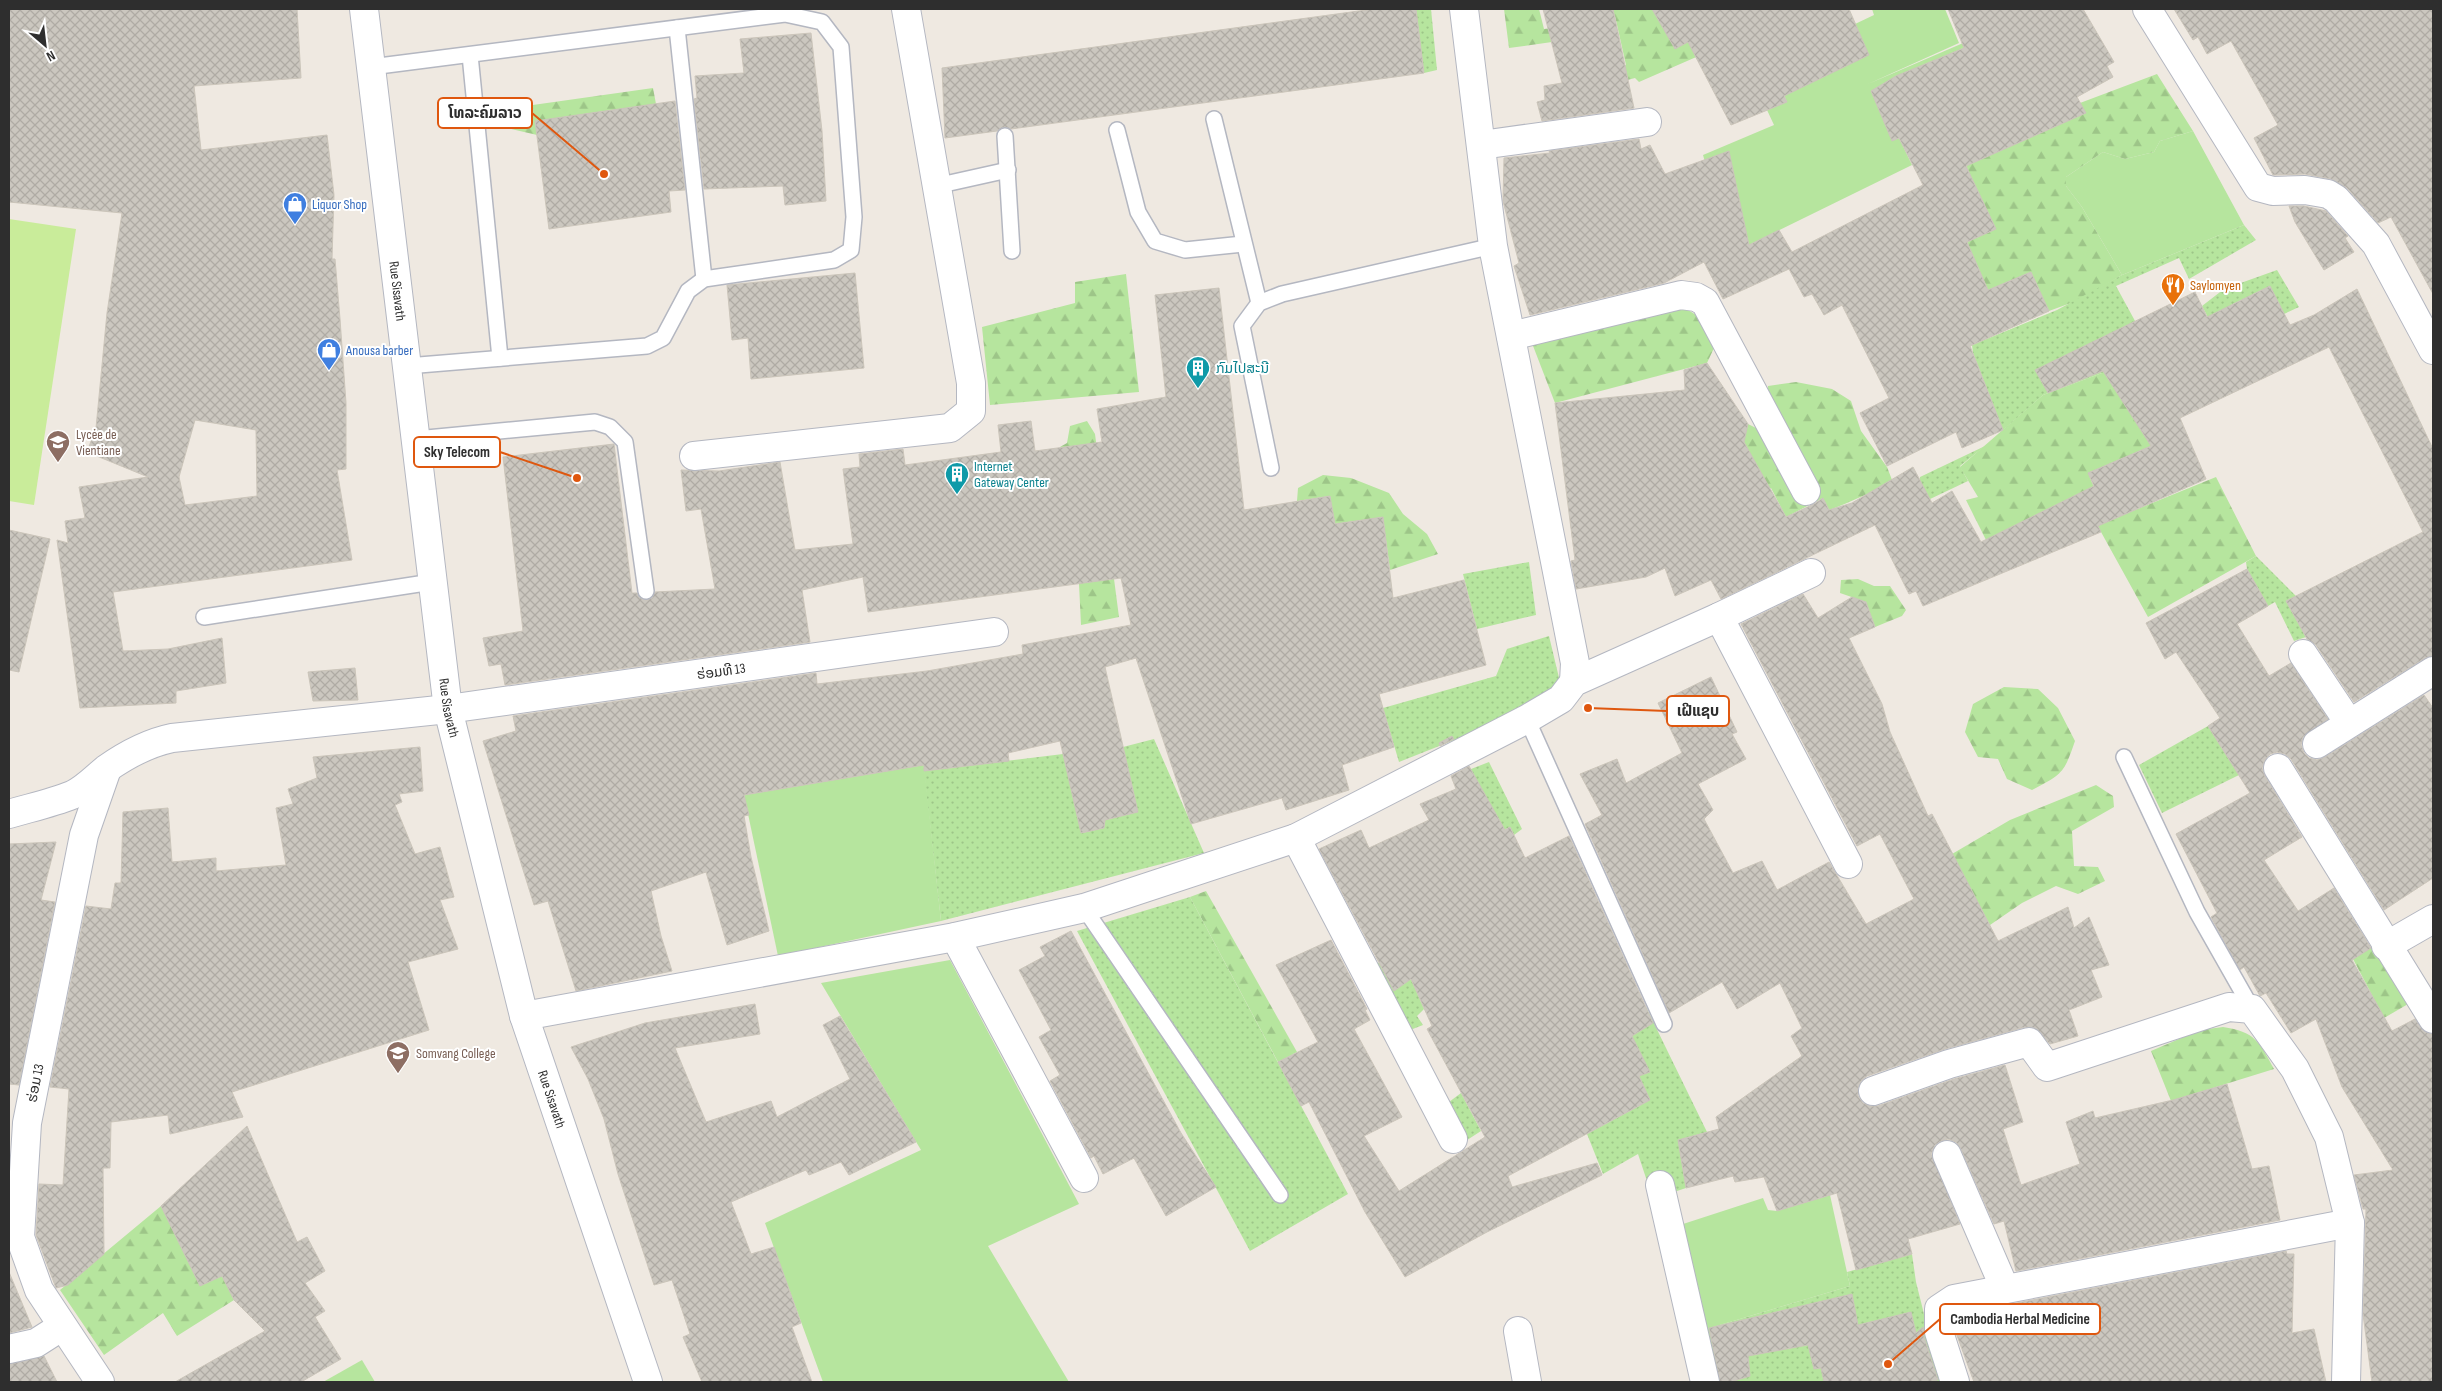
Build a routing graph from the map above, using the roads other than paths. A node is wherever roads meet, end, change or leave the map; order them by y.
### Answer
1 (364, 9) edge
2 (906, 9) edge
3 (1464, 9) edge
4 (2147, 9) edge
5 (677, 28) junction
6 (470, 55) junction
7 (371, 67) junction
8 (1214, 119) dead end
9 (1647, 122) dead end
10 (1117, 130) dead end
11 (1006, 136) dead end
12 (1481, 145) junction
13 (1008, 170) junction
14 (936, 186) junction
15 (1243, 244) junction
16 (1493, 246) junction
17 (1012, 251) dead end
18 (704, 279) junction
19 (1259, 303) junction
20 (1511, 336) junction
21 (2433, 350) edge
22 (500, 358) junction
23 (407, 366) junction
24 (416, 439) junction
25 (694, 456) dead end
26 (1271, 468) dead end
27 (1806, 491) dead end
28 (1811, 573) dead end
29 (432, 582) junction
30 (646, 591) dead end
31 (204, 617) dead end
32 (1719, 617) junction
33 (994, 632) dead end
34 (2302, 654) dead end
35 (2433, 671) edge
36 (1574, 682) junction
37 (448, 709) junction
38 (1527, 719) junction
39 (2349, 724) junction
40 (2317, 744) dead end
41 (2124, 757) dead end
42 (2278, 768) dead end
43 (107, 769) junction
44 (9, 814) edge
45 (1296, 838) junction
46 (1848, 864) dead end
47 (1084, 908) junction
48 (2433, 919) edge
49 (955, 937) junction
50 (2386, 946) junction
51 (2252, 1009) junction
52 (524, 1016) junction
53 (2433, 1019) edge
54 (1664, 1024) dead end
55 (1873, 1092) dead end
56 (1452, 1139) dead end
57 (1947, 1155) dead end
58 (1084, 1178) dead end
59 (1660, 1185) dead end
60 (1280, 1195) dead end
61 (2350, 1223) junction
62 (2006, 1289) junction
63 (61, 1327) junction
64 (1518, 1331) dead end
65 (9, 1349) edge
66 (100, 1382) edge
67 (648, 1382) edge
68 (1527, 1382) edge
69 (1704, 1382) edge
70 (1955, 1382) edge
71 (2346, 1382) edge

1 - 7 street, Rue Sisavath
2 - 14 street
3 - 12 street
4 - 21 street
5 - 6 lane
5 - 18 lane
5 - 18 lane
6 - 7 lane
6 - 22 lane
7 - 23 street, Rue Sisavath
8 - 15 lane
9 - 12 street
10 - 15 lane
11 - 13 lane
12 - 16 street
13 - 14 lane
13 - 17 lane
14 - 25 street
15 - 19 lane
16 - 19 lane
16 - 20 street
18 - 22 lane
19 - 26 lane
20 - 27 street
20 - 36 street
22 - 23 lane
23 - 24 street, Rue Sisavath
24 - 29 street, Rue Sisavath
24 - 30 lane
28 - 32 street
29 - 31 lane
29 - 37 street, Rue Sisavath
32 - 36 street
32 - 46 street
33 - 37 street, ຮ່ອມທີ 13
34 - 39 street
35 - 39 street
36 - 38 street
37 - 43 street, ຮ່ອມທີ 13
37 - 52 street, Rue Sisavath
38 - 45 street
38 - 54 lane
39 - 40 street
41 - 51 lane
42 - 50 street
43 - 44 street, ຮ່ອມທີ 13
43 - 63 street, ຮ່ອມ 13
45 - 47 street
45 - 56 street
47 - 49 street
47 - 60 lane
48 - 50 street
49 - 52 street
49 - 58 street
50 - 53 street
51 - 55 street
51 - 61 street
52 - 67 street, Rue Sisavath
57 - 62 street
59 - 69 street
61 - 62 street
61 - 71 street
62 - 70 street
63 - 65 street
63 - 66 street, ຮ່ອມ 13
64 - 68 street

